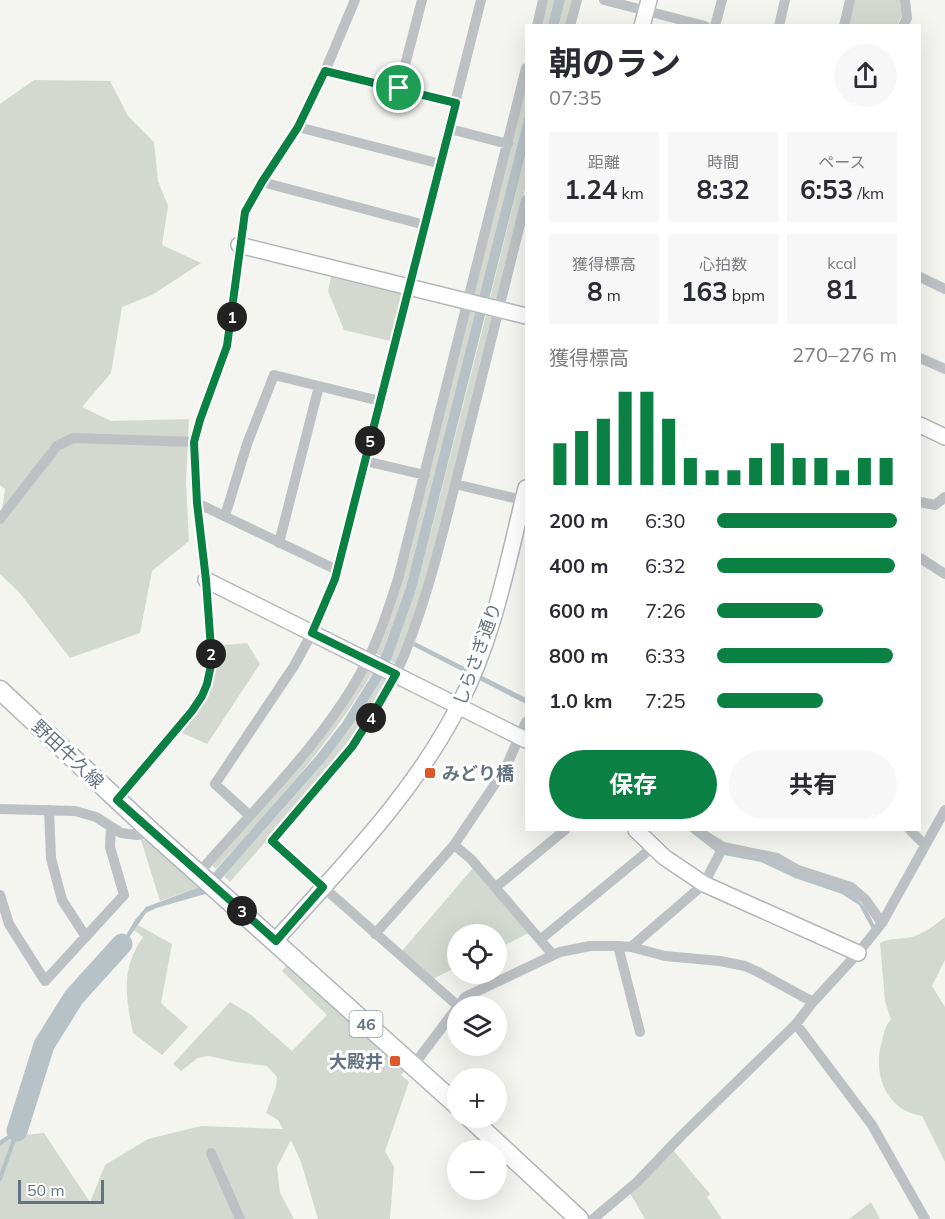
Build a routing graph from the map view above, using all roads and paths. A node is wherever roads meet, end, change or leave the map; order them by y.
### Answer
1 (356, 0) edge
2 (422, 0) edge
3 (482, 0) edge
4 (543, 0) edge
5 (577, 0) edge
6 (604, 0) edge
7 (722, 0) edge
8 (785, 0) edge
9 (850, 0) edge
10 (904, 0) edge
11 (646, 12) edge
12 (537, 24) edge
13 (571, 24) edge
14 (697, 24) edge
15 (716, 24) edge
16 (779, 24) edge
17 (844, 24) edge
18 (904, 24) edge
19 (325, 71) junction
20 (525, 72) edge
21 (399, 88) junction
22 (456, 103) junction
23 (298, 127) junction
24 (450, 129) junction
25 (508, 144) junction
26 (441, 164) junction
27 (262, 182) junction
28 (525, 204) edge
29 (425, 225) junction
30 (239, 245) junction
31 (921, 277) edge
32 (409, 287) junction
33 (945, 289) edge
34 (467, 302) junction
35 (499, 309) junction
36 (525, 316) edge
37 (921, 358) edge
38 (945, 369) edge
39 (319, 386) junction
40 (380, 401) junction
41 (921, 425) edge
42 (945, 437) edge
43 (194, 442) junction
44 (365, 461) junction
45 (424, 475) junction
46 (455, 484) junction
47 (525, 497) edge
48 (945, 497) edge
49 (921, 502) edge
50 (197, 503) junction
51 (225, 516) junction
52 (0, 519) edge
53 (279, 543) junction
54 (921, 559) edge
55 (337, 570) junction
56 (945, 574) edge
57 (206, 580) junction
58 (312, 633) junction
59 (368, 661) junction
60 (394, 674) junction
61 (0, 690) edge
62 (459, 706) junction
63 (523, 738) edge
64 (117, 800) junction
65 (0, 809) edge
66 (49, 810) junction
67 (945, 810) edge
68 (249, 815) junction
69 (111, 827) junction
70 (564, 831) edge
71 (637, 831) edge
72 (698, 831) edge
73 (911, 831) edge
74 (153, 833) junction
75 (454, 845) junction
76 (925, 845) junction
77 (653, 847) junction
78 (723, 847) junction
79 (207, 880) junction
80 (704, 884) junction
81 (496, 886) junction
82 (323, 887) junction
83 (0, 895) edge
84 (882, 923) junction
85 (375, 934) junction
86 (86, 937) junction
87 (541, 939) junction
88 (276, 941) junction
89 (618, 946) junction
90 (631, 947) junction
91 (858, 953) junction
92 (553, 955) junction
93 (447, 996) edge
94 (467, 996) edge
95 (813, 1002) junction
96 (447, 1021) edge
97 (796, 1024) junction
98 (640, 1032) dead end
99 (413, 1066) junction
100 (447, 1096) edge
101 (482, 1128) edge
102 (211, 1153) dead end
103 (240, 1219) edge
104 (579, 1219) edge
105 (593, 1219) edge
106 (926, 1219) edge

1 - 19 street
2 - 21 street
3 - 22 street
4 - 12 street
5 - 13 street
6 - 11 street
7 - 15 street
8 - 16 street
9 - 17 street
10 - 18 street
11 - 14 street
19 - 21 street
19 - 23 street
20 - 25 street
21 - 22 street
22 - 24 street
23 - 26 street
23 - 27 street
24 - 25 street
24 - 26 street
25 - 34 street
26 - 29 street
27 - 29 street
27 - 30 street
28 - 35 street
29 - 32 street
30 - 32 street
30 - 43 street
31 - 33 street
32 - 34 street
32 - 40 street
34 - 35 street
34 - 45 street
35 - 36 street
35 - 46 street
37 - 38 street
39 - 40 street
39 - 51 street
39 - 53 street
40 - 44 street
41 - 42 street
43 - 50 street
43 - 52 street
44 - 45 street
44 - 55 street
45 - 59 street
46 - 47 street
46 - 60 street
47 - 62 street, しらさぎ通り
48 - 49 street
50 - 51 street
50 - 57 street
51 - 53 street
53 - 55 street
54 - 56 street
55 - 58 street
57 - 58 street
57 - 64 street
58 - 59 street
58 - 68 street
59 - 60 street
59 - 68 street
60 - 62 street
60 - 82 street
61 - 64 main road, 野田牛久線 / 46
62 - 63 street
62 - 82 street, しらさぎ通り
63 - 75 street
64 - 74 main road, 野田牛久線 / 46
65 - 66 street
66 - 69 street
66 - 86 street
67 - 76 street
68 - 79 street
69 - 74 street
69 - 86 street
70 - 81 street
71 - 77 street
72 - 78 street
73 - 76 street
74 - 79 main road, 野田牛久線 / 46
75 - 81 street
75 - 85 street
76 - 84 street
77 - 80 street
77 - 87 street
78 - 80 street
78 - 84 street
79 - 88 main road, 野田牛久線 / 46
80 - 90 street
80 - 91 street
81 - 87 street
82 - 85 street
82 - 88 street, しらさぎ通り
83 - 86 street
84 - 91 street
85 - 93 street
87 - 92 street
88 - 99 main road, 野田牛久線 / 46
89 - 90 street
89 - 92 street
89 - 98 street
90 - 95 street
91 - 95 street
92 - 94 street
95 - 97 street
96 - 99 street
97 - 105 street
97 - 106 street
99 - 100 main road, 野田牛久線 / 46
101 - 104 main road
102 - 103 street

